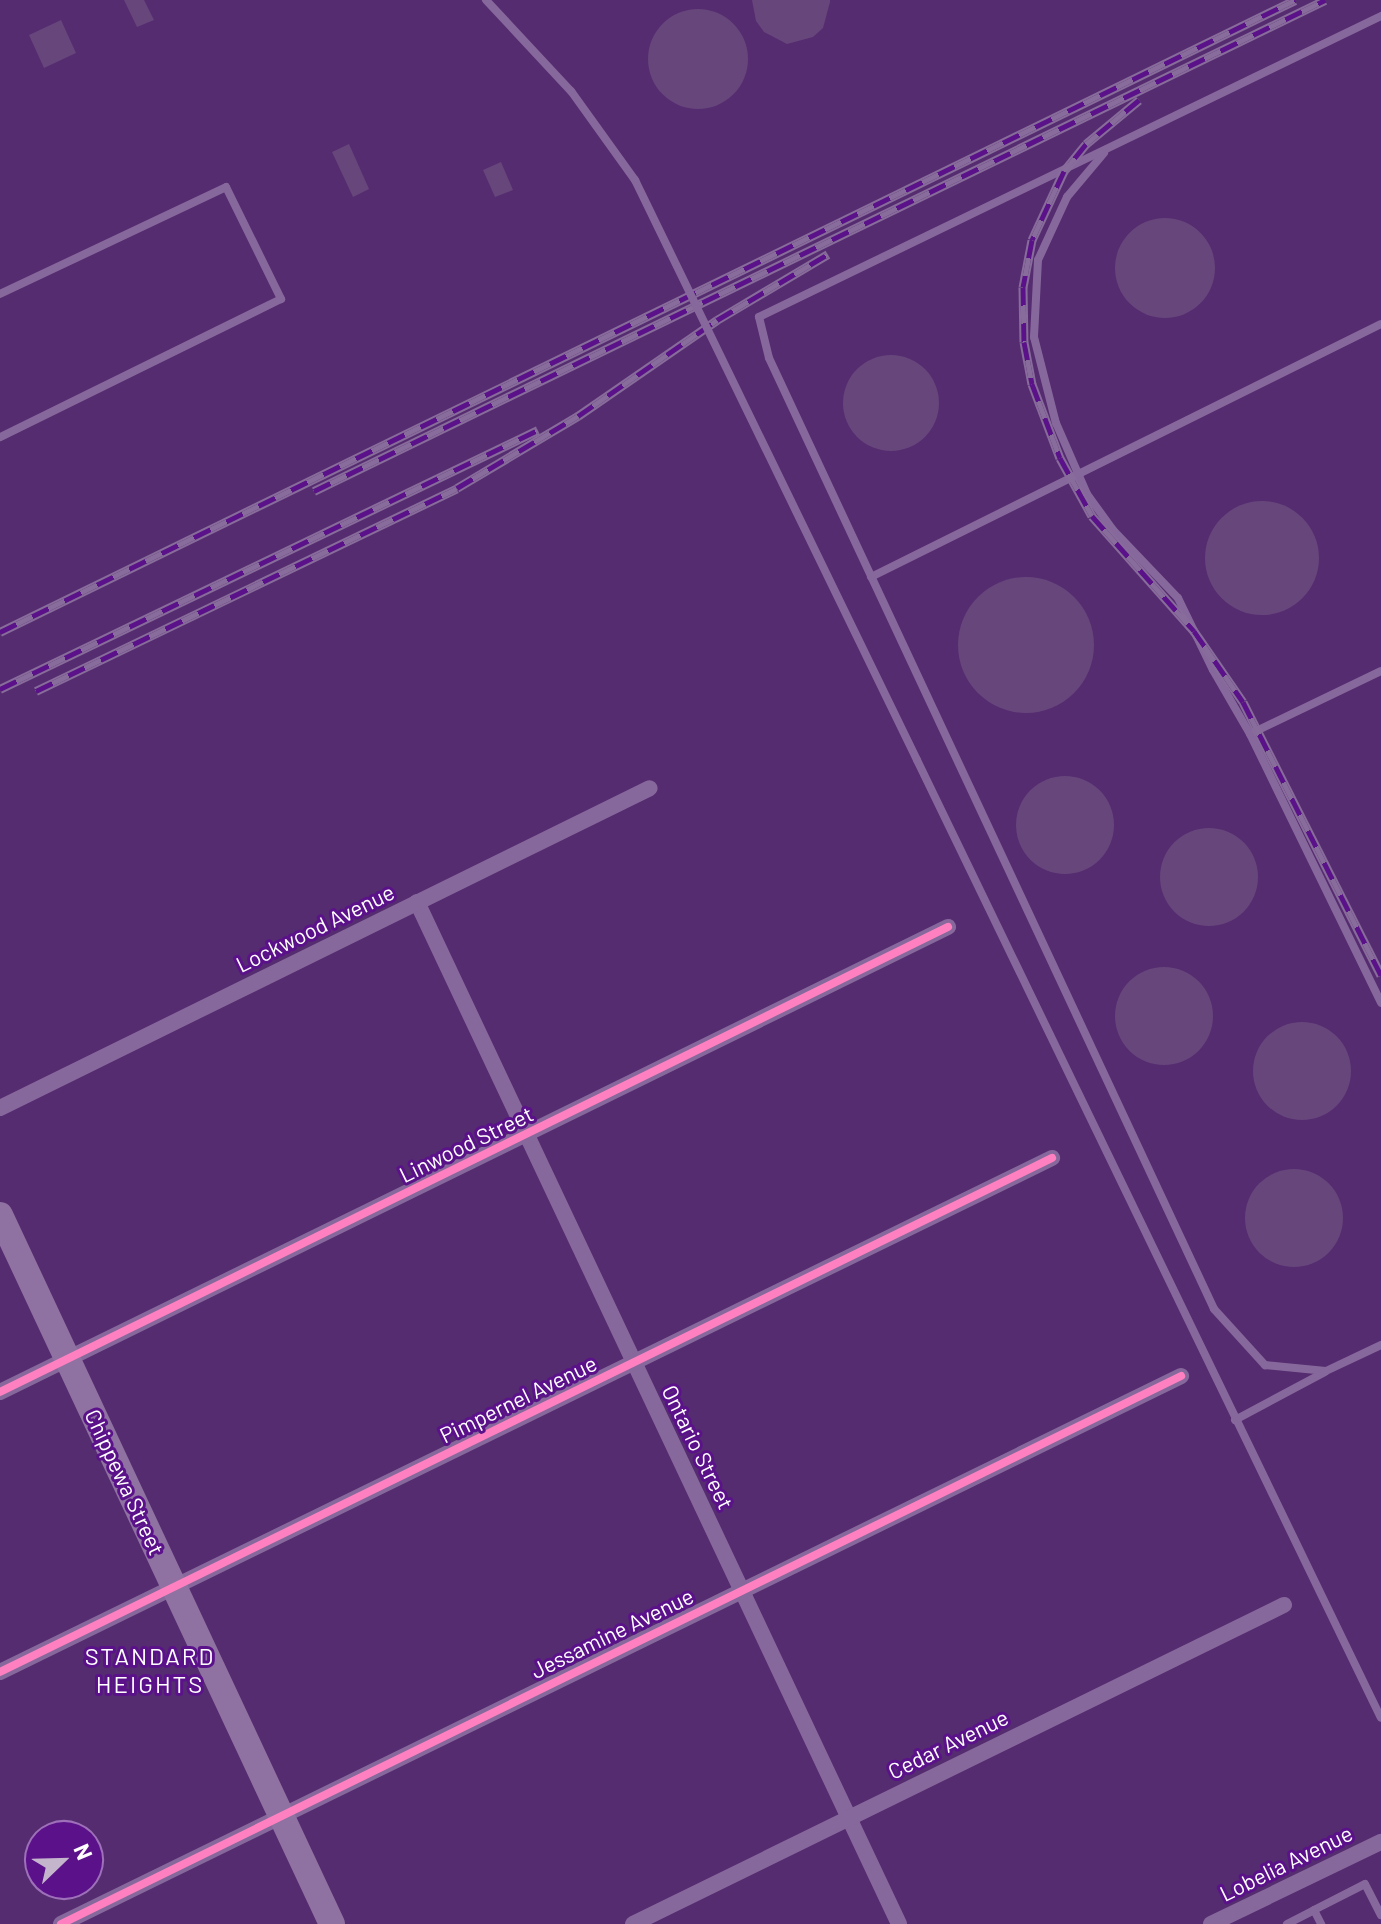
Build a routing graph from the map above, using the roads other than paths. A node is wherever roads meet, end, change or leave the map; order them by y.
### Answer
1 (486, 0) edge
2 (1381, 16) edge
3 (1107, 150) junction
4 (0, 294) edge
5 (1381, 324) edge
6 (0, 437) edge
7 (1078, 473) junction
8 (871, 577) junction
9 (1381, 671) edge
10 (1250, 734) junction
11 (650, 788) dead end
12 (417, 902) junction
13 (948, 927) dead end
14 (1381, 1003) edge
15 (0, 1108) edge
16 (525, 1135) junction
17 (1052, 1158) dead end
18 (0, 1215) edge
19 (1381, 1345) edge
20 (67, 1359) junction
21 (633, 1362) junction
22 (1326, 1371) junction
23 (1181, 1376) dead end
24 (0, 1392) edge
25 (1235, 1420) junction
26 (175, 1588) junction
27 (742, 1589) junction
28 (1284, 1605) dead end
29 (0, 1672) edge
30 (1381, 1718) edge
31 (281, 1816) junction
32 (848, 1817) junction
33 (1381, 1842) edge
34 (1314, 1910) junction
35 (1381, 1915) edge
36 (61, 1924) edge
37 (332, 1924) edge
38 (633, 1924) edge
39 (899, 1924) edge
40 (1211, 1924) edge
41 (1287, 1924) edge
42 (1321, 1924) edge

1 - 25 lane, bridge
2 - 3 lane
3 - 7 lane
3 - 8 lane
4 - 6 lane
5 - 7 lane
7 - 8 lane
7 - 10 lane
8 - 22 lane
9 - 10 lane
10 - 14 lane
11 - 12 street, Lockwood Avenue
12 - 15 street, Lockwood Avenue
12 - 16 street, Ontario Street
13 - 16 street, Linwood Street
16 - 20 street, Linwood Street
16 - 21 street, Ontario Street
17 - 21 street, Pimpernel Avenue
18 - 20 main road, Chippewa Street
19 - 22 lane
20 - 24 street, Linwood Street
20 - 26 main road, Chippewa Street
21 - 26 street, Pimpernel Avenue
21 - 27 street, Ontario Street
22 - 25 lane
23 - 27 street, Jessamine Avenue
25 - 30 lane
26 - 29 street, Pimpernel Avenue
26 - 31 main road, Chippewa Street
27 - 31 street, Jessamine Avenue
27 - 32 street, Ontario Street
28 - 32 street, Cedar Avenue
31 - 36 street, Jessamine Avenue
31 - 37 main road, Chippewa Street
32 - 38 street, Cedar Avenue
32 - 39 street, Ontario Street
33 - 40 street, Lobelia Avenue
34 - 35 lane
34 - 41 lane
34 - 42 lane

